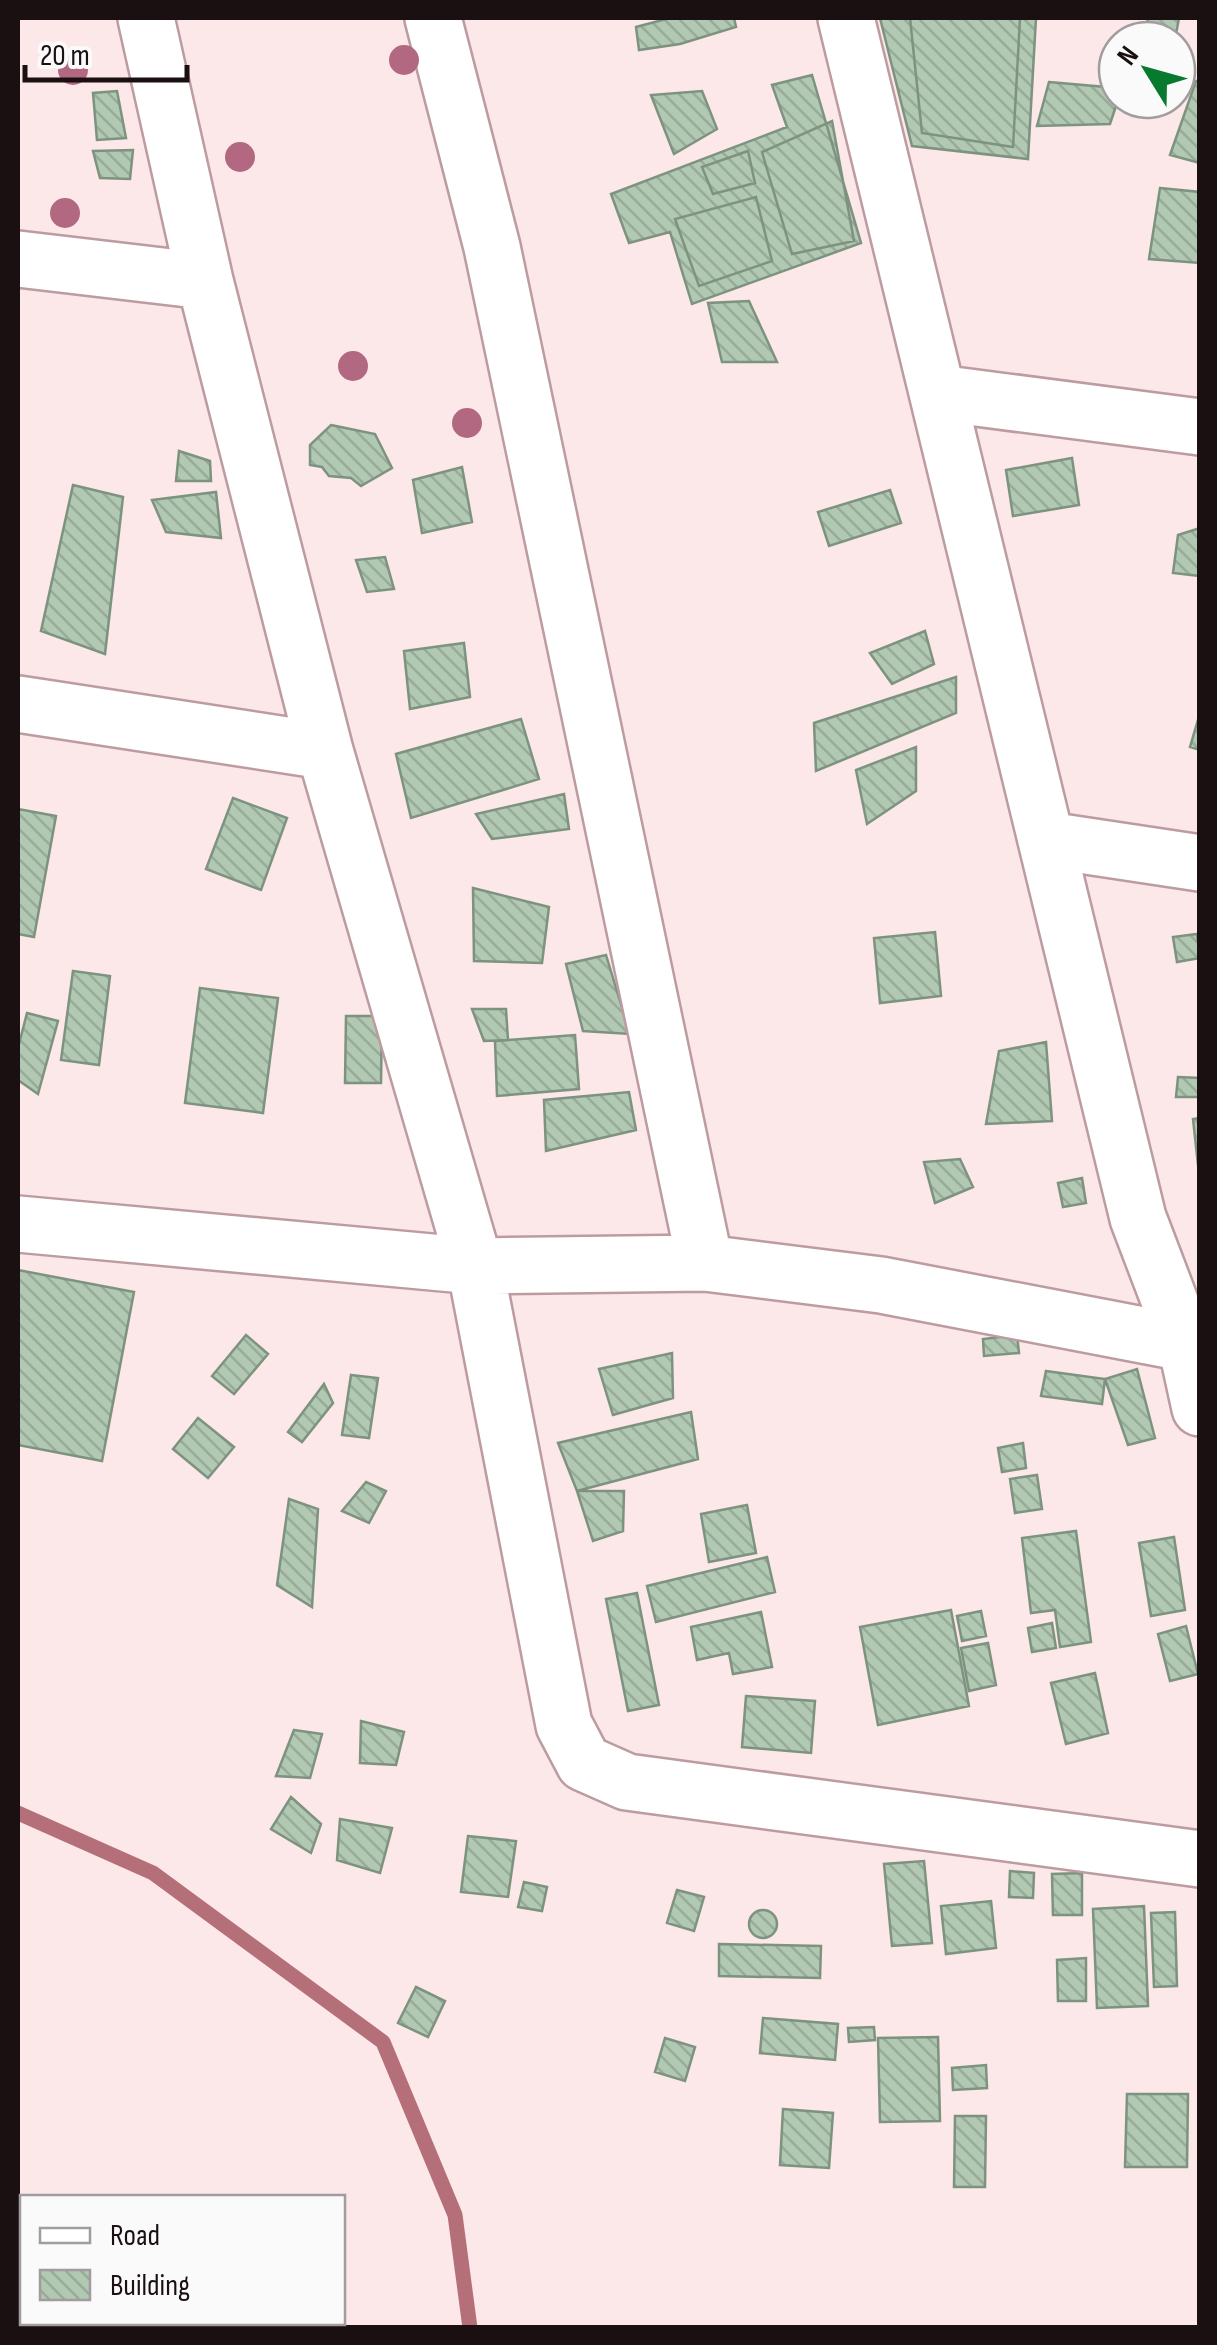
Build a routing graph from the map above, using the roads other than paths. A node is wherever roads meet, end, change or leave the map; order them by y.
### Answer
1 (146, 18) edge
2 (433, 18) edge
3 (846, 18) edge
4 (18, 258) edge
5 (204, 281) junction
6 (938, 393) junction
7 (1200, 427) edge
8 (18, 704) edge
9 (325, 751) junction
10 (1048, 840) junction
11 (1200, 863) edge
12 (18, 1224) edge
13 (705, 1262) junction
14 (476, 1266) junction
15 (1193, 1345) edge
16 (1200, 1408) edge
17 (1200, 1859) edge

1 - 5 street
2 - 13 street
3 - 6 street
4 - 5 street
5 - 9 street
6 - 7 street
6 - 10 street
8 - 9 street
9 - 14 street
10 - 11 street
10 - 15 street
12 - 14 street
13 - 14 street
13 - 15 street
14 - 17 street
15 - 16 street

